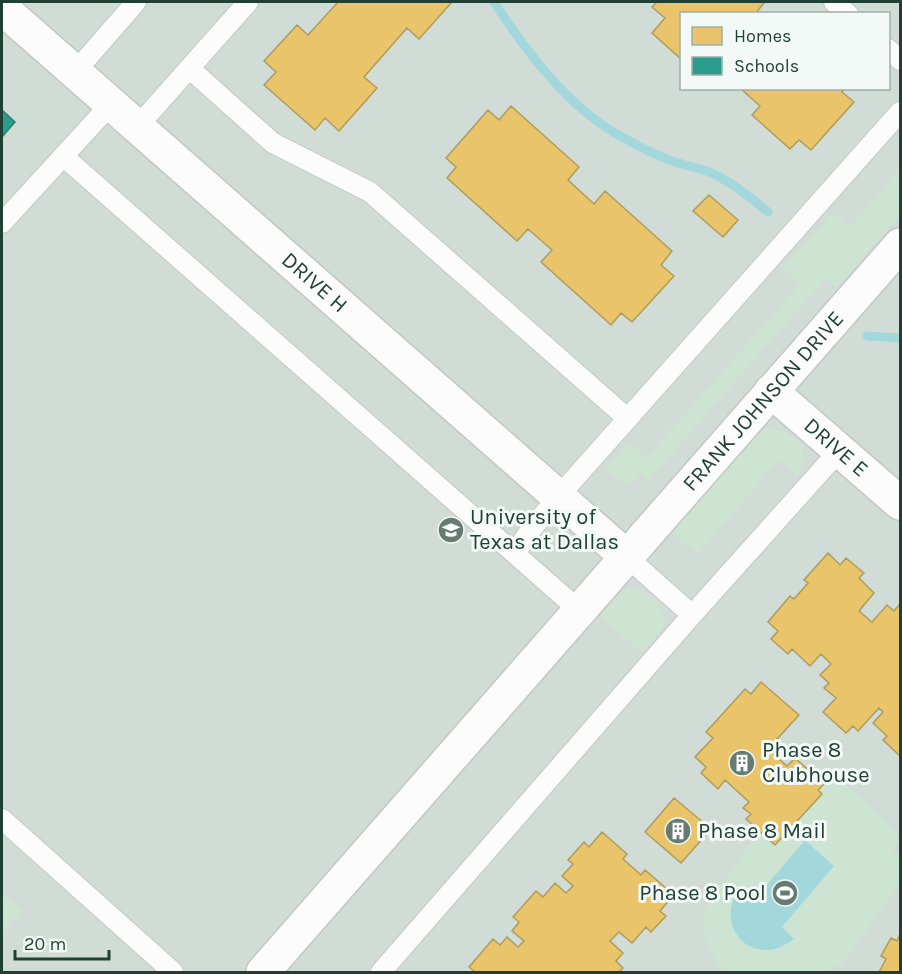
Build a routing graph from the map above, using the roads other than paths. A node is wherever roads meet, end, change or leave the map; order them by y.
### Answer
1 (248, 2) edge
2 (834, 2) edge
3 (126, 5) edge
4 (2, 8) edge
5 (846, 12) edge
6 (189, 68) junction
7 (75, 72) junction
8 (111, 104) junction
9 (900, 112) edge
10 (137, 127) junction
11 (63, 156) junction
12 (2, 223) edge
13 (900, 245) edge
14 (771, 391) junction
15 (628, 419) junction
16 (840, 450) junction
17 (558, 497) junction
18 (900, 503) edge
19 (515, 554) junction
20 (627, 557) junction
21 (581, 612) junction
22 (692, 615) junction
23 (2, 819) edge
24 (173, 972) edge
25 (263, 972) edge
26 (381, 972) edge

1 - 6 lane
2 - 5 lane
3 - 7 lane
4 - 7 street, DRIVE H
6 - 10 lane
6 - 15 lane
7 - 8 street, DRIVE H
8 - 10 street, DRIVE H
8 - 11 lane
9 - 15 lane
10 - 17 street, DRIVE H
11 - 12 lane
11 - 19 lane
13 - 14 street, FRANK JOHNSON DRIVE
14 - 16 street, DRIVE E
14 - 20 street, FRANK JOHNSON DRIVE
15 - 17 lane
16 - 18 street, DRIVE E
16 - 22 lane
17 - 19 lane
17 - 20 street, DRIVE H
19 - 21 lane
20 - 21 street, FRANK JOHNSON DRIVE
20 - 22 lane
21 - 25 street, FRANK JOHNSON DRIVE
22 - 26 lane
23 - 24 lane

